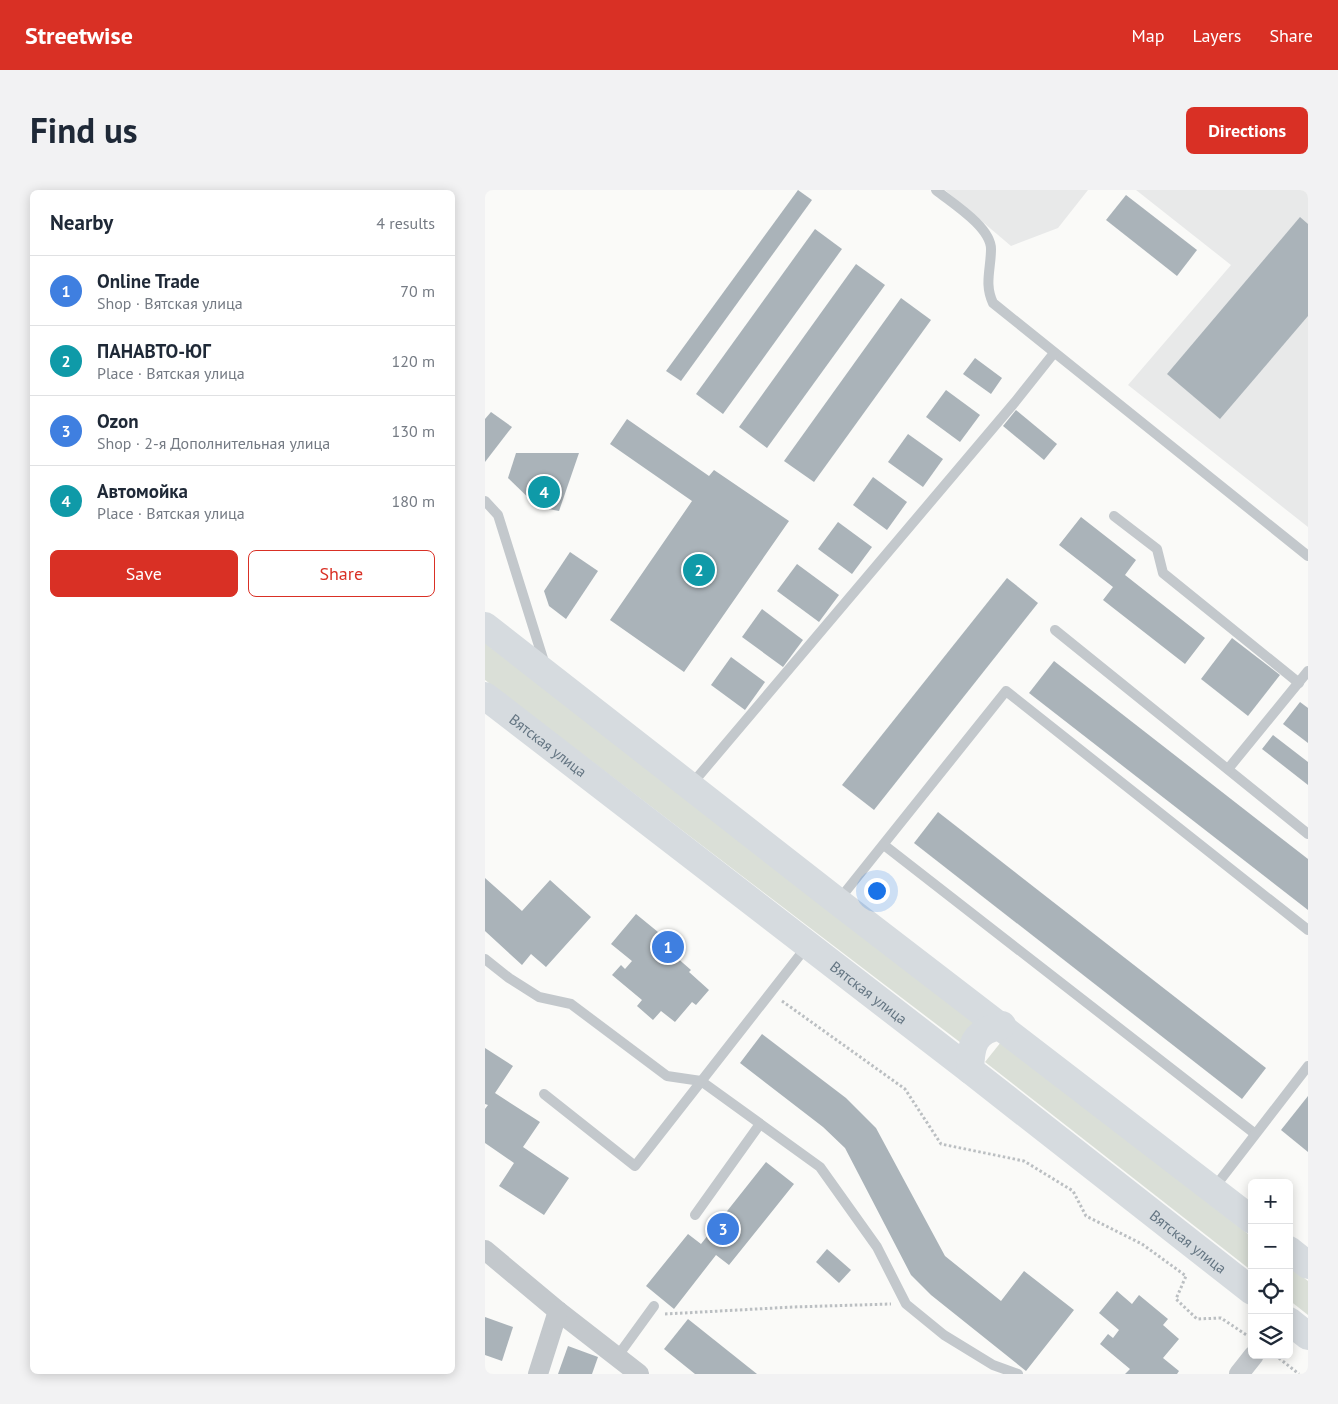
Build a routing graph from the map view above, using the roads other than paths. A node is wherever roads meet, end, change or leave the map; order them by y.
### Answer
1 (936, 190) edge
2 (1053, 354) junction
3 (485, 501) edge
4 (1114, 516) dead end
5 (1308, 556) edge
6 (485, 626) edge
7 (1055, 630) dead end
8 (1308, 671) edge
9 (547, 673) junction
10 (1299, 683) junction
11 (485, 696) edge
12 (1228, 769) junction
13 (691, 786) junction
14 (1308, 834) edge
15 (884, 845) junction
16 (837, 901) junction
17 (1308, 930) edge
18 (808, 945) junction
19 (485, 959) edge
20 (1002, 1025) junction
21 (1308, 1066) edge
22 (970, 1070) junction
23 (701, 1081) junction
24 (544, 1094) dead end
25 (761, 1124) junction
26 (1254, 1133) junction
27 (1213, 1188) junction
28 (695, 1215) dead end
29 (1248, 1217) edge
30 (485, 1250) edge
31 (1293, 1253) edge
32 (1308, 1265) edge
33 (1248, 1288) edge
34 (558, 1311) junction
35 (651, 1311) road end
36 (1293, 1324) edge
37 (1308, 1336) edge
38 (617, 1357) junction
39 (1251, 1359) edge
40 (538, 1374) edge
41 (639, 1374) edge
42 (1018, 1374) edge
43 (1239, 1374) edge

1 - 2 lane
2 - 5 lane
2 - 13 lane
3 - 9 lane
4 - 10 lane
6 - 9 main road
7 - 12 lane
8 - 10 lane
9 - 13 main road
10 - 12 lane
11 - 18 main road, Вятская улица
12 - 14 lane
13 - 16 main road
15 - 16 lane
15 - 17 lane
15 - 26 lane
16 - 20 main road
18 - 22 main road, Вятская улица
18 - 23 lane
19 - 23 lane
20 - 22 main road
20 - 27 main road
21 - 26 lane
22 - 33 main road, Вятская улица
23 - 24 lane
23 - 25 lane
25 - 28 lane
25 - 42 lane
26 - 27 lane
27 - 29 main road
30 - 34 street
31 - 32 main road
34 - 38 street
34 - 40 street
35 - 38 lane
36 - 37 main road
38 - 41 street
39 - 43 street

